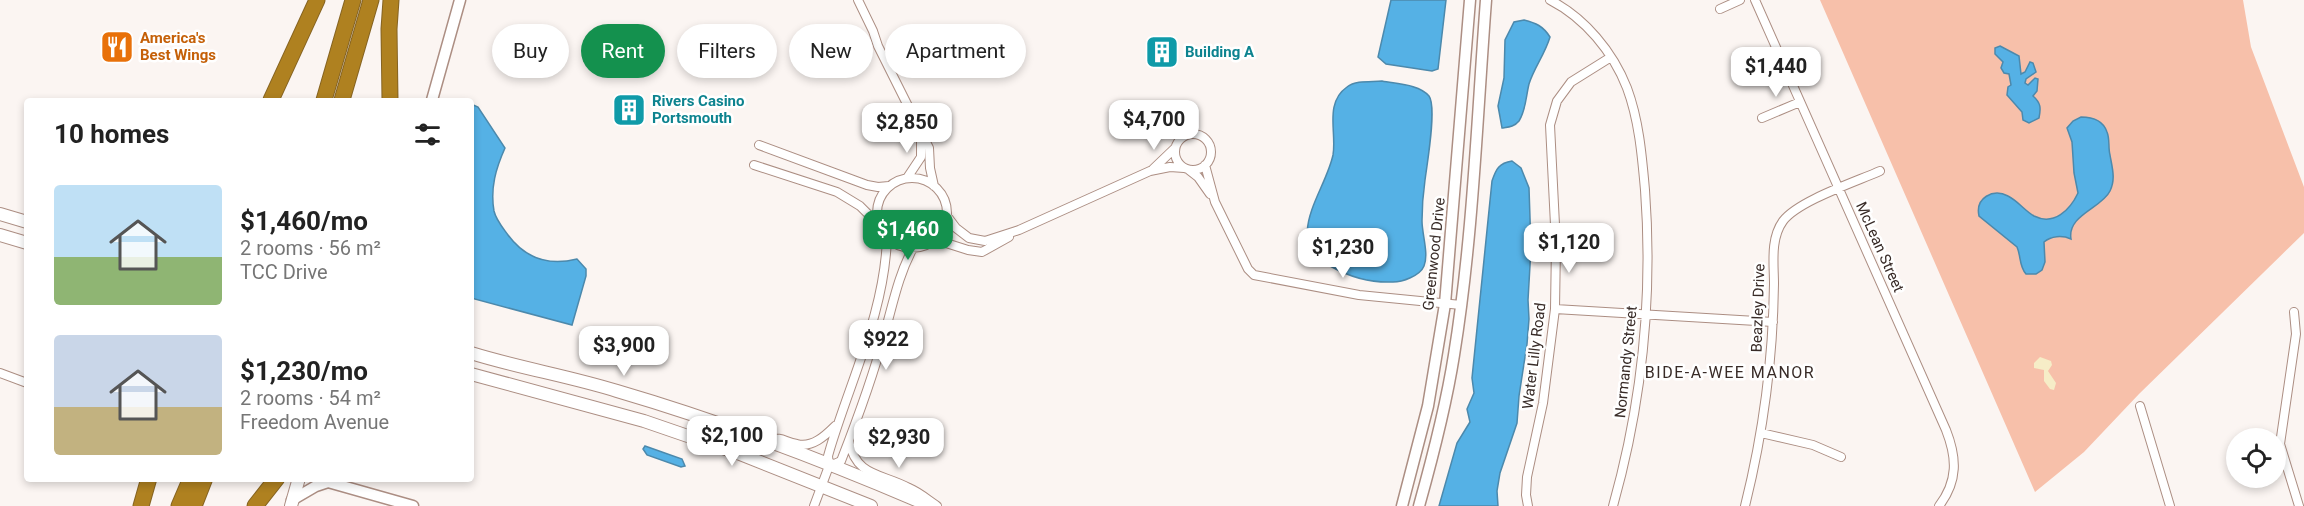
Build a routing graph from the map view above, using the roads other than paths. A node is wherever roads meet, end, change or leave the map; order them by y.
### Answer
1 (317, 0) edge
2 (353, 0) edge
3 (370, 0) edge
4 (391, 0) edge
5 (460, 0) edge
6 (858, 0) edge
7 (1470, 0) edge
8 (1486, 0) edge
9 (1550, 0) edge
10 (1740, 0) edge
11 (1755, 0) edge
12 (1720, 9) dead end
13 (1611, 57) junction
14 (272, 98) edge
15 (325, 98) edge
16 (343, 98) edge
17 (390, 98) edge
18 (433, 98) edge
19 (1800, 102) junction
20 (1762, 118) dead end
21 (921, 134) junction
22 (759, 145) dead end
23 (1175, 148) junction
24 (754, 165) dead end
25 (1205, 165) junction
26 (1186, 169) junction
27 (1150, 171) junction
28 (1880, 171) dead end
29 (907, 178) junction
30 (890, 186) junction
31 (934, 186) junction
32 (1839, 189) junction
33 (1215, 202) junction
34 (0, 214) edge
35 (947, 216) junction
36 (24, 221) edge
37 (878, 224) junction
38 (1019, 230) junction
39 (0, 235) edge
40 (886, 237) junction
41 (24, 242) edge
42 (930, 242) junction
43 (914, 248) junction
44 (1445, 304) junction
45 (1461, 305) junction
46 (1555, 309) junction
47 (2294, 312) dead end
48 (1645, 314) junction
49 (1773, 322) junction
50 (474, 353) edge
51 (0, 374) edge
52 (474, 375) edge
53 (24, 382) edge
54 (2140, 406) dead end
55 (837, 424) junction
56 (1761, 433) junction
57 (765, 441) junction
58 (849, 441) junction
59 (1841, 457) dead end
60 (829, 466) junction
61 (142, 482) edge
62 (148, 482) edge
63 (189, 482) edge
64 (204, 482) edge
65 (274, 482) edge
66 (297, 482) edge
67 (321, 482) edge
68 (331, 482) edge
69 (822, 485) junction
70 (289, 504) edge
71 (133, 506) edge
72 (141, 506) edge
73 (179, 506) edge
74 (194, 506) edge
75 (255, 506) edge
76 (414, 506) edge
77 (814, 506) edge
78 (871, 506) edge
79 (930, 506) edge
80 (937, 506) edge
81 (1402, 506) edge
82 (1419, 506) edge
83 (1528, 506) edge
84 (1613, 506) edge
85 (1745, 506) edge
86 (1939, 506) edge
87 (2170, 506) edge
88 (2299, 506) edge

1 - 14 highway
2 - 15 highway
3 - 16 highway
4 - 17 highway
5 - 18 street
6 - 21 street
7 - 44 street, Greenwood Drive
8 - 45 street, Greenwood Drive
9 - 13 street, Normandy Street
10 - 12 street
11 - 19 street, McLean Street
13 - 46 street, Water Lilly Road
13 - 48 street, Normandy Street
19 - 20 street
19 - 32 street, McLean Street
21 - 29 street
21 - 31 street
22 - 30 street
23 - 25 street
23 - 26 street
23 - 27 street
24 - 37 street
25 - 26 street
25 - 33 street
26 - 27 street
26 - 33 street
27 - 38 street
28 - 32 street, Beazley Drive
29 - 30 street
29 - 31 street
30 - 37 street
31 - 35 street
32 - 49 street, Beazley Drive
32 - 86 street, McLean Street
33 - 44 street
34 - 36 main road
35 - 38 street
35 - 42 street
37 - 40 street
38 - 42 street
39 - 41 main road
40 - 43 street
40 - 55 street
42 - 43 street
43 - 58 street
44 - 45 street
44 - 81 street, Greenwood Drive
45 - 82 street, Greenwood Drive
46 - 48 street
46 - 83 street, Water Lilly Road
47 - 88 street
48 - 49 street
48 - 84 street, Normandy Street
49 - 56 street, Beazley Drive
50 - 57 main road
51 - 53 street
52 - 69 main road
54 - 87 street
55 - 57 street
55 - 60 street
56 - 59 street
56 - 85 street, Beazley Drive
57 - 60 main road
58 - 60 street
58 - 80 street
60 - 69 street
60 - 79 main road
61 - 71 street
62 - 72 highway
63 - 73 highway
64 - 74 highway
65 - 75 highway
66 - 70 main road
67 - 70 street
68 - 76 street
69 - 77 street
69 - 78 main road

